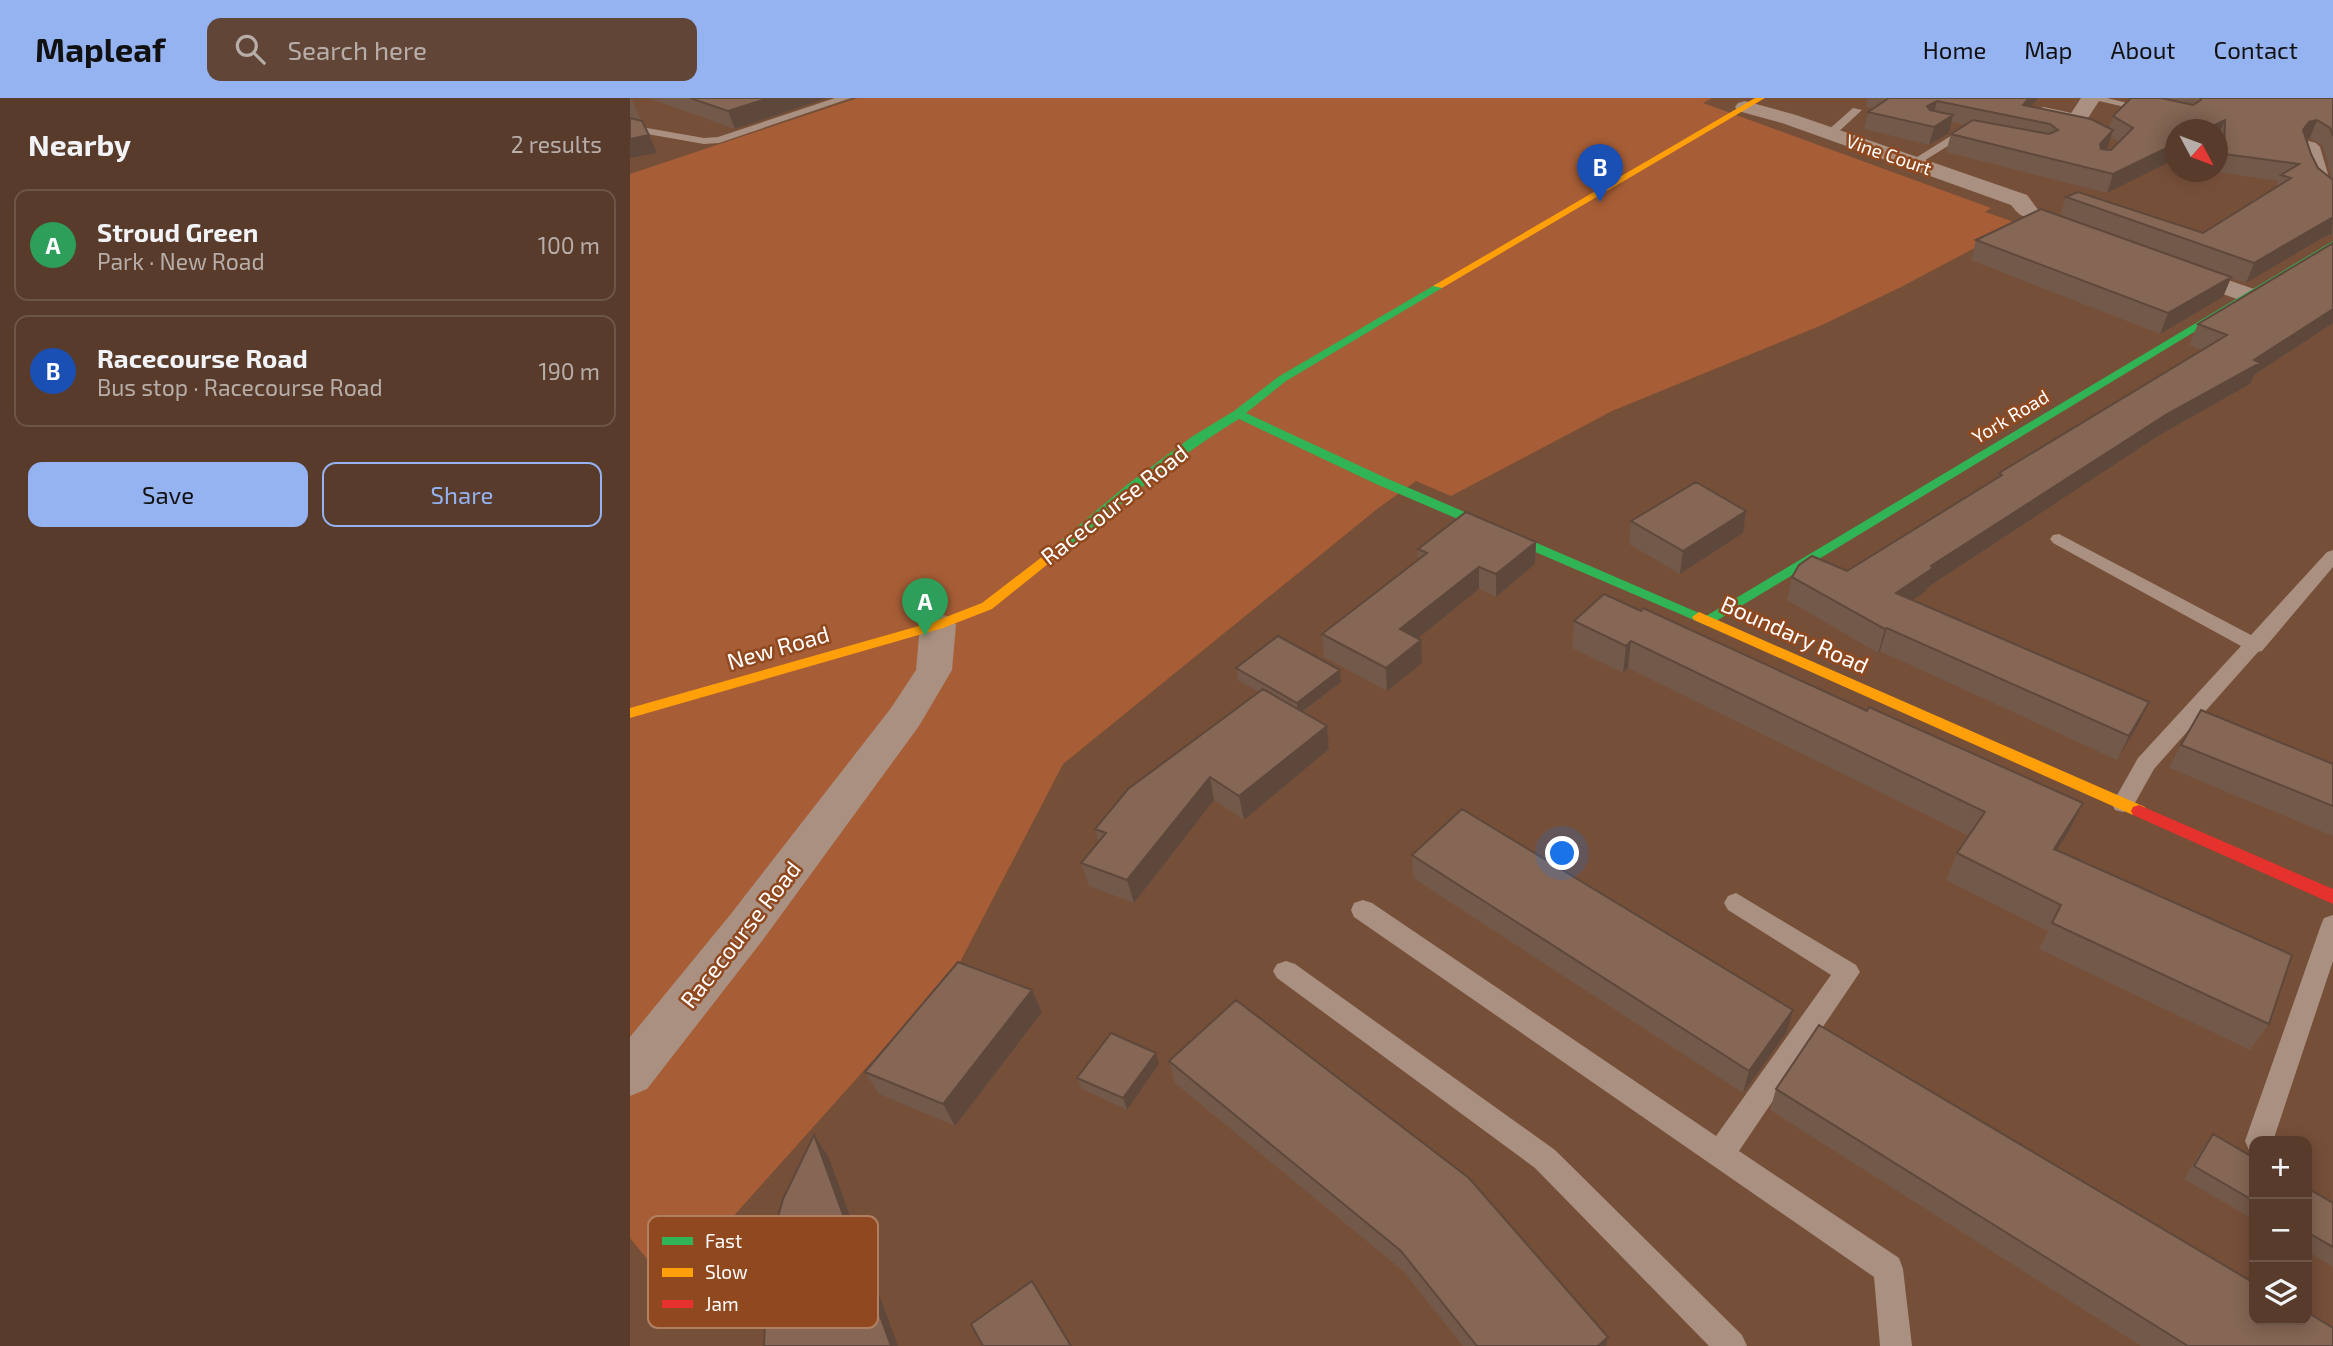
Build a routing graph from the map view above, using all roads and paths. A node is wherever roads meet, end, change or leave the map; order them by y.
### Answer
1 (846, 98) edge
2 (1753, 102) edge
3 (1857, 110) dead end
4 (2044, 110) edge
5 (2163, 113) edge
6 (2089, 116) edge
7 (1943, 126) edge
8 (639, 128) edge
9 (1966, 131) junction
10 (1831, 133) junction
11 (1979, 134) edge
12 (2309, 147) edge
13 (1915, 162) junction
14 (2324, 172) edge
15 (2333, 192) edge
16 (2038, 217) edge
17 (2333, 244) edge
18 (2149, 259) edge
19 (2248, 295) junction
20 (1238, 414) junction
21 (2059, 539) dead end
22 (2333, 556) edge
23 (1708, 621) junction
24 (938, 625) junction
25 (2255, 646) junction
26 (630, 713) edge
27 (2123, 804) junction
28 (2333, 897) edge
29 (1736, 903) dead end
30 (1363, 909) dead end
31 (2333, 925) edge
32 (1286, 971) dead end
33 (630, 1074) edge
34 (2261, 1136) edge
35 (1720, 1154) junction
36 (1731, 1346) edge
37 (1896, 1346) edge

1 - 8 lane
2 - 10 street, Vine Court
2 - 20 street, Racecourse Road
3 - 10 lane
4 - 6 lane
5 - 6 lane
7 - 9 lane
9 - 11 lane
9 - 13 lane
10 - 13 street, Vine Court
12 - 14 street
13 - 16 street, Vine Court
14 - 15 street
17 - 19 street, York Road
18 - 19 street
19 - 23 street, York Road
20 - 23 street, Boundary Road
20 - 24 street, Racecourse Road
21 - 25 lane
22 - 25 lane
23 - 27 street, Boundary Road
24 - 26 street, New Road
24 - 33 street, Racecourse Road
25 - 27 lane
27 - 28 street, Boundary Road
29 - 35 lane
30 - 35 lane
31 - 34 lane
32 - 36 lane
35 - 37 lane

